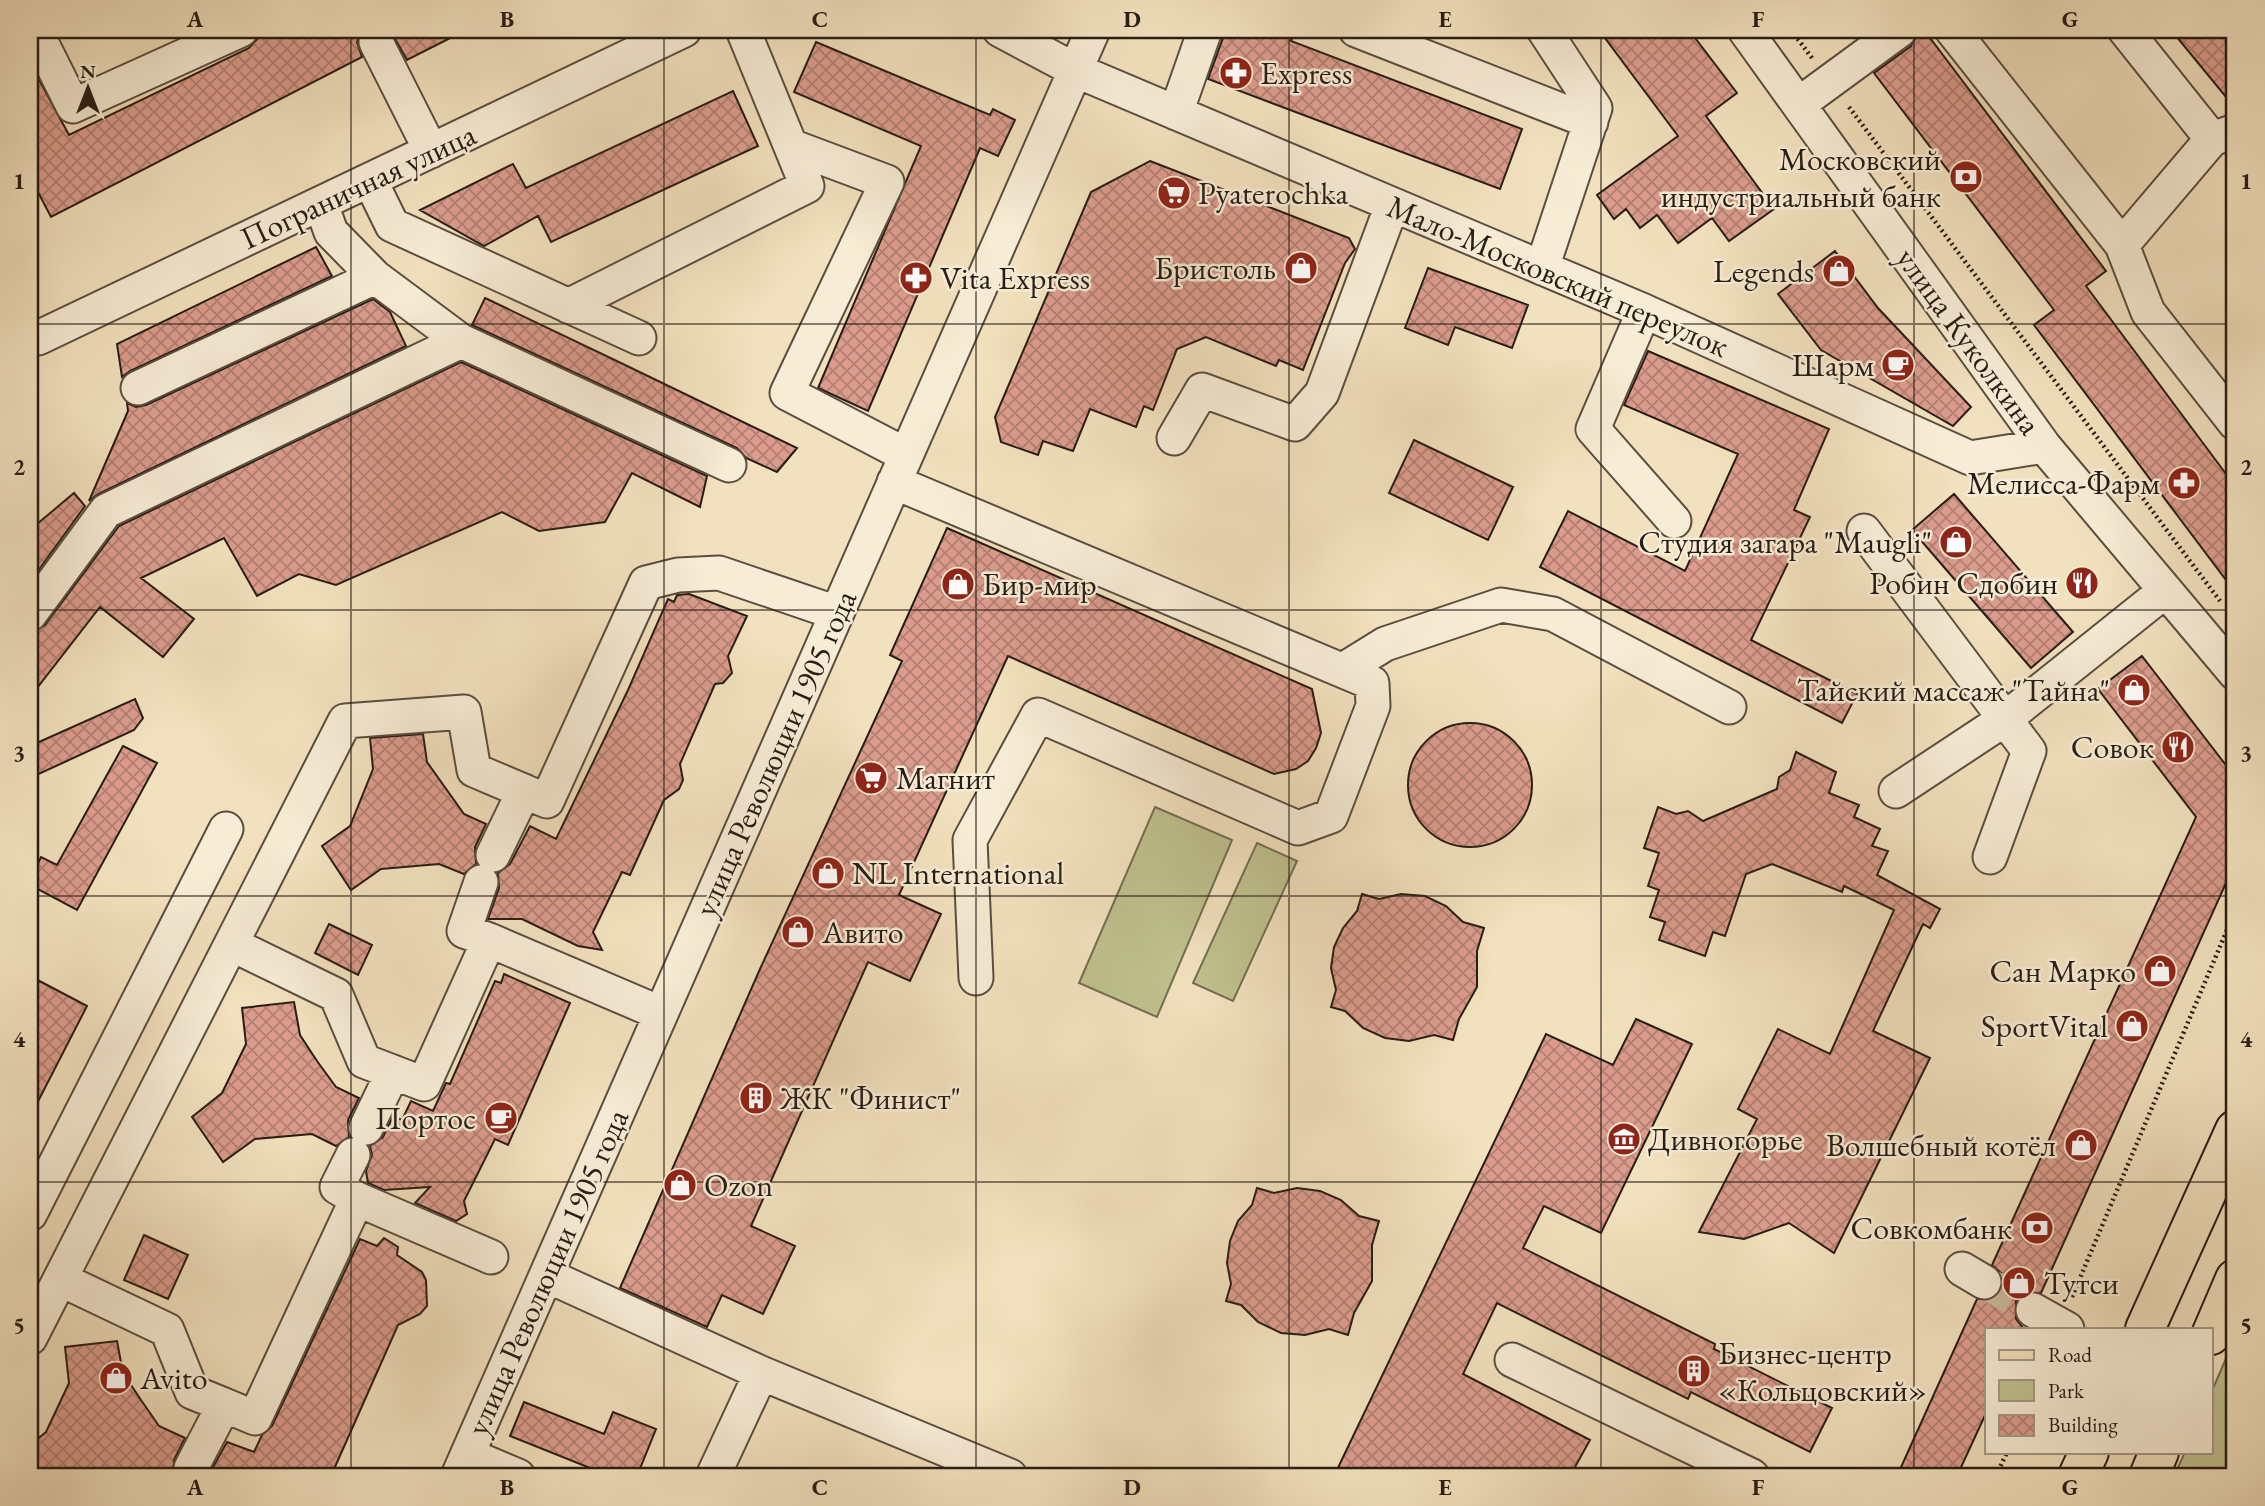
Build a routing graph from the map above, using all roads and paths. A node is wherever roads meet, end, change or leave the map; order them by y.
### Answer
1 (35, 30) edge
2 (241, 30) edge
3 (684, 30) edge
4 (743, 30) edge
5 (1000, 30) edge
6 (1093, 30) edge
7 (1205, 30) edge
8 (1356, 30) edge
9 (1544, 30) edge
10 (1745, 30) edge
11 (1791, 30) edge
12 (1900, 30) edge
13 (1951, 30) edge
14 (2125, 30) edge
15 (376, 42) dead end
16 (1074, 70) junction
17 (1829, 81) junction
18 (1798, 104) junction
19 (1176, 113) junction
20 (1591, 122) junction
21 (2224, 135) edge
22 (791, 146) junction
23 (431, 151) junction
24 (370, 180) junction
25 (321, 204) junction
26 (1392, 205) junction
27 (2122, 245) junction
28 (1542, 268) junction
29 (375, 277) junction
30 (568, 306) junction
31 (1644, 311) junction
32 (30, 338) edge
33 (639, 338) dead end
34 (461, 341) junction
35 (138, 388) dead end
36 (2235, 423) edge
37 (1174, 438) dead end
38 (2044, 446) junction
39 (729, 465) dead end
40 (900, 468) junction
41 (1674, 521) dead end
42 (1864, 531) dead end
43 (2165, 591) junction
44 (2227, 610) dead end
45 (837, 613) junction
46 (30, 614) edge
47 (1343, 670) junction
48 (2235, 673) edge
49 (1729, 707) dead end
50 (2005, 719) junction
51 (524, 791) junction
52 (1896, 791) dead end
53 (226, 829) dead end
54 (1990, 857) dead end
55 (2235, 911) edge
56 (489, 940) junction
57 (231, 944) junction
58 (976, 978) dead end
59 (660, 1013) junction
60 (393, 1072) junction
61 (2235, 1130) edge
62 (357, 1199) junction
63 (30, 1214) edge
64 (491, 1257) dead end
65 (548, 1276) junction
66 (60, 1279) junction
67 (2235, 1279) edge
68 (2053, 1322) edge
69 (2145, 1328) edge
70 (2212, 1333) edge
71 (30, 1338) edge
72 (1512, 1360) dead end
73 (761, 1373) junction
74 (224, 1405) junction
75 (2006, 1454) edge
76 (2088, 1454) edge
77 (2159, 1454) edge
78 (463, 1466) edge
79 (191, 1468) dead end
80 (518, 1476) edge
81 (713, 1476) edge
82 (1007, 1476) edge
83 (1752, 1476) edge
84 (1996, 1476) edge
85 (2078, 1476) edge
86 (2149, 1476) edge

1 - 2 street
3 - 23 street, Пограничная улица
4 - 22 street
5 - 16 street, Мало-Московский переулок
6 - 16 street, улица Революции 1905 года
7 - 19 street
8 - 20 street
9 - 20 street
10 - 18 street, улица Куколкина
11 - 17 path
12 - 17 street
13 - 27 street
14 - 21 street
15 - 23 street
16 - 19 street, Мало-Московский переулок
16 - 40 street, улица Революции 1905 года
17 - 18 street
17 - 44 path
18 - 38 street, улица Куколкина
19 - 26 street, Мало-Московский переулок
20 - 28 street
21 - 27 street
22 - 30 street
22 - 40 street
23 - 24 street, Пограничная улица
24 - 25 street, Пограничная улица
24 - 30 street
25 - 29 street
25 - 32 street, Пограничная улица
26 - 28 street, Мало-Московский переулок
26 - 37 street
27 - 36 street
28 - 31 street, Мало-Московский переулок
29 - 34 street
29 - 35 street
30 - 33 street
31 - 38 street, Мало-Московский переулок
31 - 41 street
34 - 39 street
34 - 46 street
38 - 43 street, улица Куколкина
40 - 45 street, улица Революции 1905 года
40 - 47 street
42 - 50 street
43 - 48 street, улица Куколкина
43 - 50 street
45 - 51 street
45 - 59 street, улица Революции 1905 года
47 - 49 street
47 - 58 street
50 - 52 street
50 - 54 street
51 - 56 street
51 - 57 street
53 - 63 street
55 - 68 path
56 - 59 street
56 - 60 street
57 - 60 street
57 - 66 street
59 - 65 street, улица Революции 1905 года
60 - 62 street
61 - 69 main road
62 - 64 street
62 - 74 street
65 - 73 street
65 - 78 street, улица Революции 1905 года
66 - 71 street
66 - 74 street
67 - 70 main road
72 - 83 street
73 - 81 street
73 - 82 street
74 - 79 street
75 - 84 path
76 - 85 main road
77 - 86 main road
78 - 80 street

